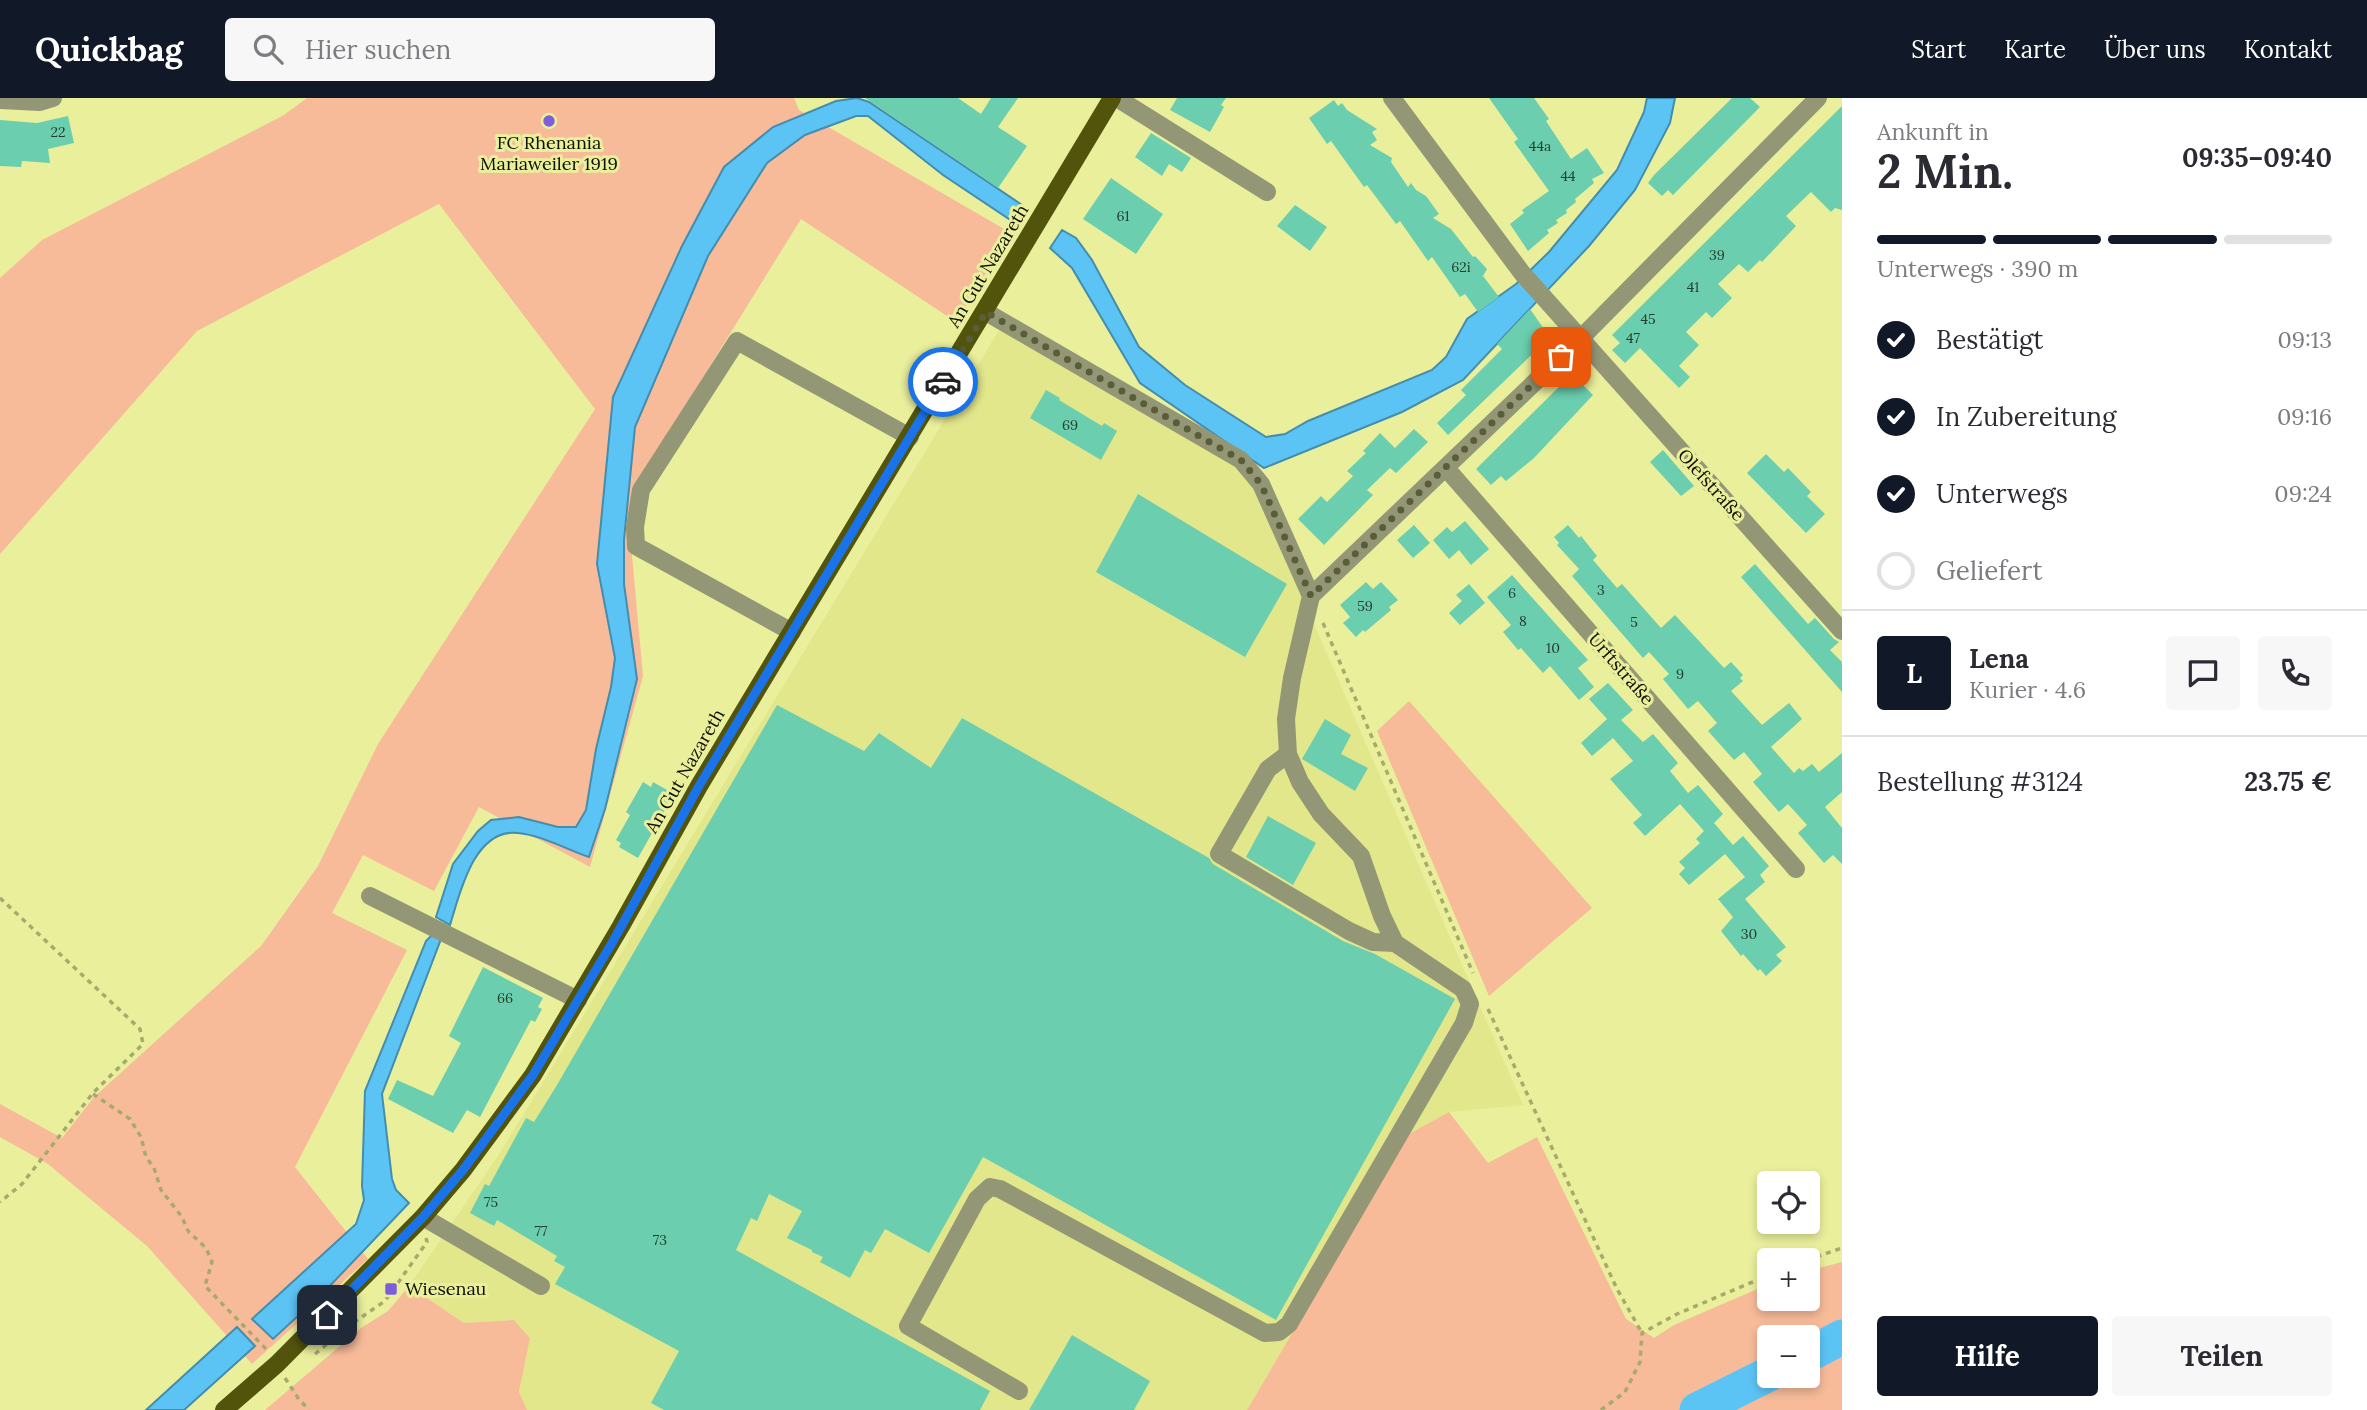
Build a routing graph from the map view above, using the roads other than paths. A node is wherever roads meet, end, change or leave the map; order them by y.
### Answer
1 (53, 98) edge
2 (1114, 98) edge
3 (1392, 98) edge
4 (1818, 98) edge
5 (0, 100) edge
6 (1268, 192) dead end
7 (986, 312) junction
8 (1580, 339) junction
9 (910, 437) junction
10 (1446, 468) junction
11 (1311, 596) junction
12 (1842, 631) edge
13 (792, 632) junction
14 (1288, 754) junction
15 (1797, 869) dead end
16 (370, 896) dead end
17 (1395, 943) junction
18 (578, 1000) junction
19 (423, 1217) junction
20 (541, 1286) dead end
21 (1020, 1391) dead end
22 (225, 1410) edge

1 - 5 street
2 - 6 street
2 - 7 main road, An Gut Nazareth
3 - 8 street, Olefstraße
4 - 8 street
7 - 9 main road, An Gut Nazareth
7 - 11 street
8 - 10 street
8 - 12 street, Olefstraße
9 - 13 main road, An Gut Nazareth
9 - 13 street
10 - 11 street
10 - 15 street, Urftstraße
11 - 14 street
13 - 18 main road, An Gut Nazareth
14 - 17 street
14 - 17 street
16 - 18 street
17 - 21 street
18 - 19 main road, An Gut Nazareth
19 - 20 street
19 - 22 main road, An Gut Nazareth

